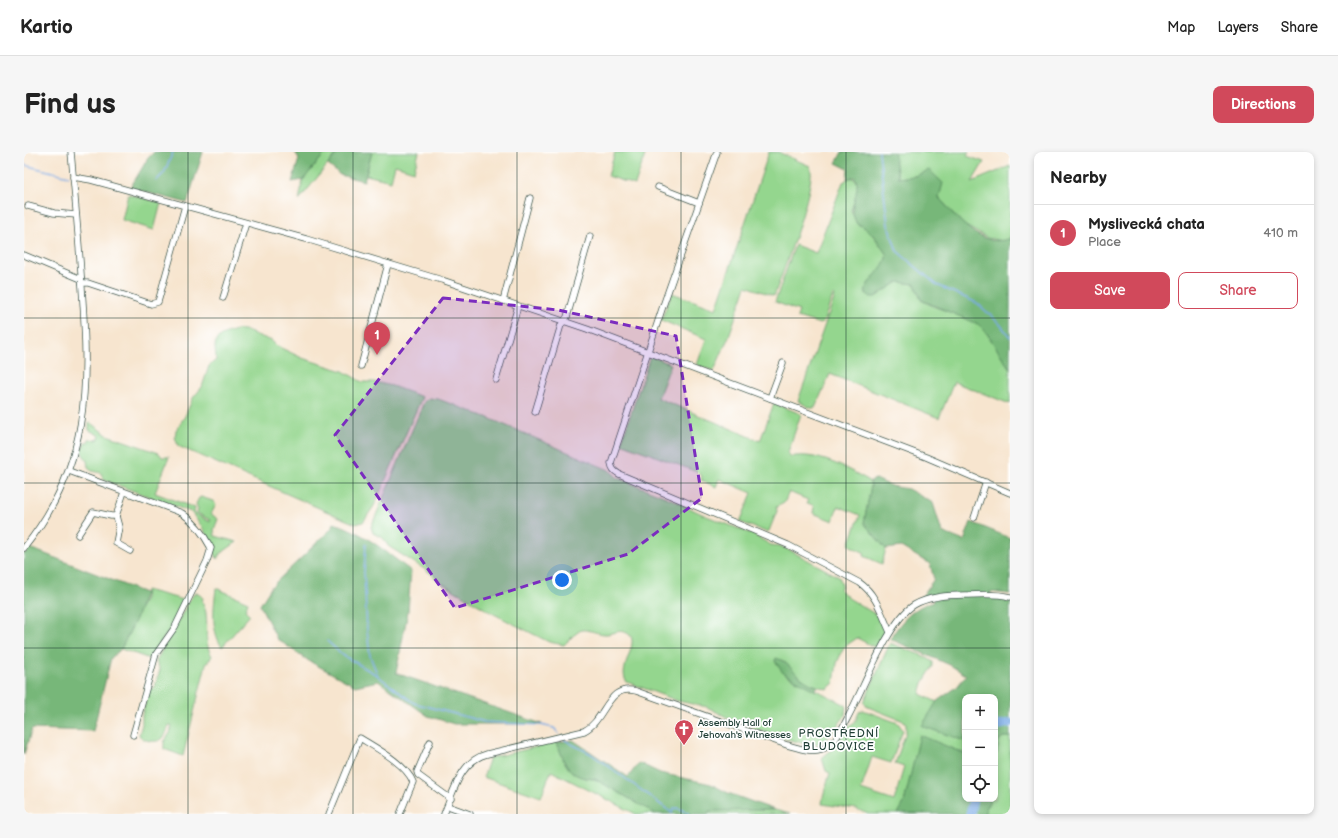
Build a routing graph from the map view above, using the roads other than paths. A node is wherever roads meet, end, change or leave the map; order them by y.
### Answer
1 (71, 152) edge
2 (715, 153) edge
3 (73, 177) junction
4 (658, 187) dead end
5 (530, 198) dead end
6 (699, 203) junction
7 (28, 206) dead end
8 (185, 206) junction
9 (76, 215) junction
10 (246, 223) junction
11 (590, 236) dead end
12 (24, 255) edge
13 (388, 264) junction
14 (82, 281) junction
15 (223, 298) dead end
16 (503, 301) junction
17 (518, 306) junction
18 (563, 321) junction
19 (648, 352) junction
20 (783, 363) dead end
21 (361, 366) dead end
22 (496, 380) dead end
23 (770, 398) junction
24 (535, 412) dead end
25 (69, 471) junction
26 (986, 482) junction
27 (124, 492) junction
28 (1010, 493) edge
29 (116, 516) junction
30 (974, 518) dead end
31 (78, 535) dead end
32 (24, 547) edge
33 (130, 551) dead end
34 (1010, 597) edge
35 (890, 632) junction
36 (134, 735) dead end
37 (430, 742) dead end
38 (451, 799) junction
39 (448, 806) junction
40 (329, 814) edge
41 (400, 814) edge
42 (444, 814) edge
43 (470, 814) edge

1 - 3 street
2 - 6 street
3 - 8 street
3 - 9 street
4 - 6 street
5 - 16 street
6 - 19 street
7 - 9 street
8 - 10 street
8 - 14 street
9 - 14 street
10 - 13 street
10 - 15 street
11 - 18 street
12 - 14 street
13 - 16 street
13 - 21 street
14 - 25 street
16 - 17 street
17 - 18 street
17 - 22 street
18 - 19 street
18 - 24 street
19 - 23 street
19 - 35 street
20 - 23 street
23 - 26 street
25 - 27 street
25 - 32 street
26 - 28 street
26 - 30 street
27 - 29 street
27 - 36 street
29 - 31 street
29 - 33 street
34 - 35 street
35 - 38 street
37 - 38 street
38 - 39 street
39 - 42 street
39 - 43 street
40 - 41 street

